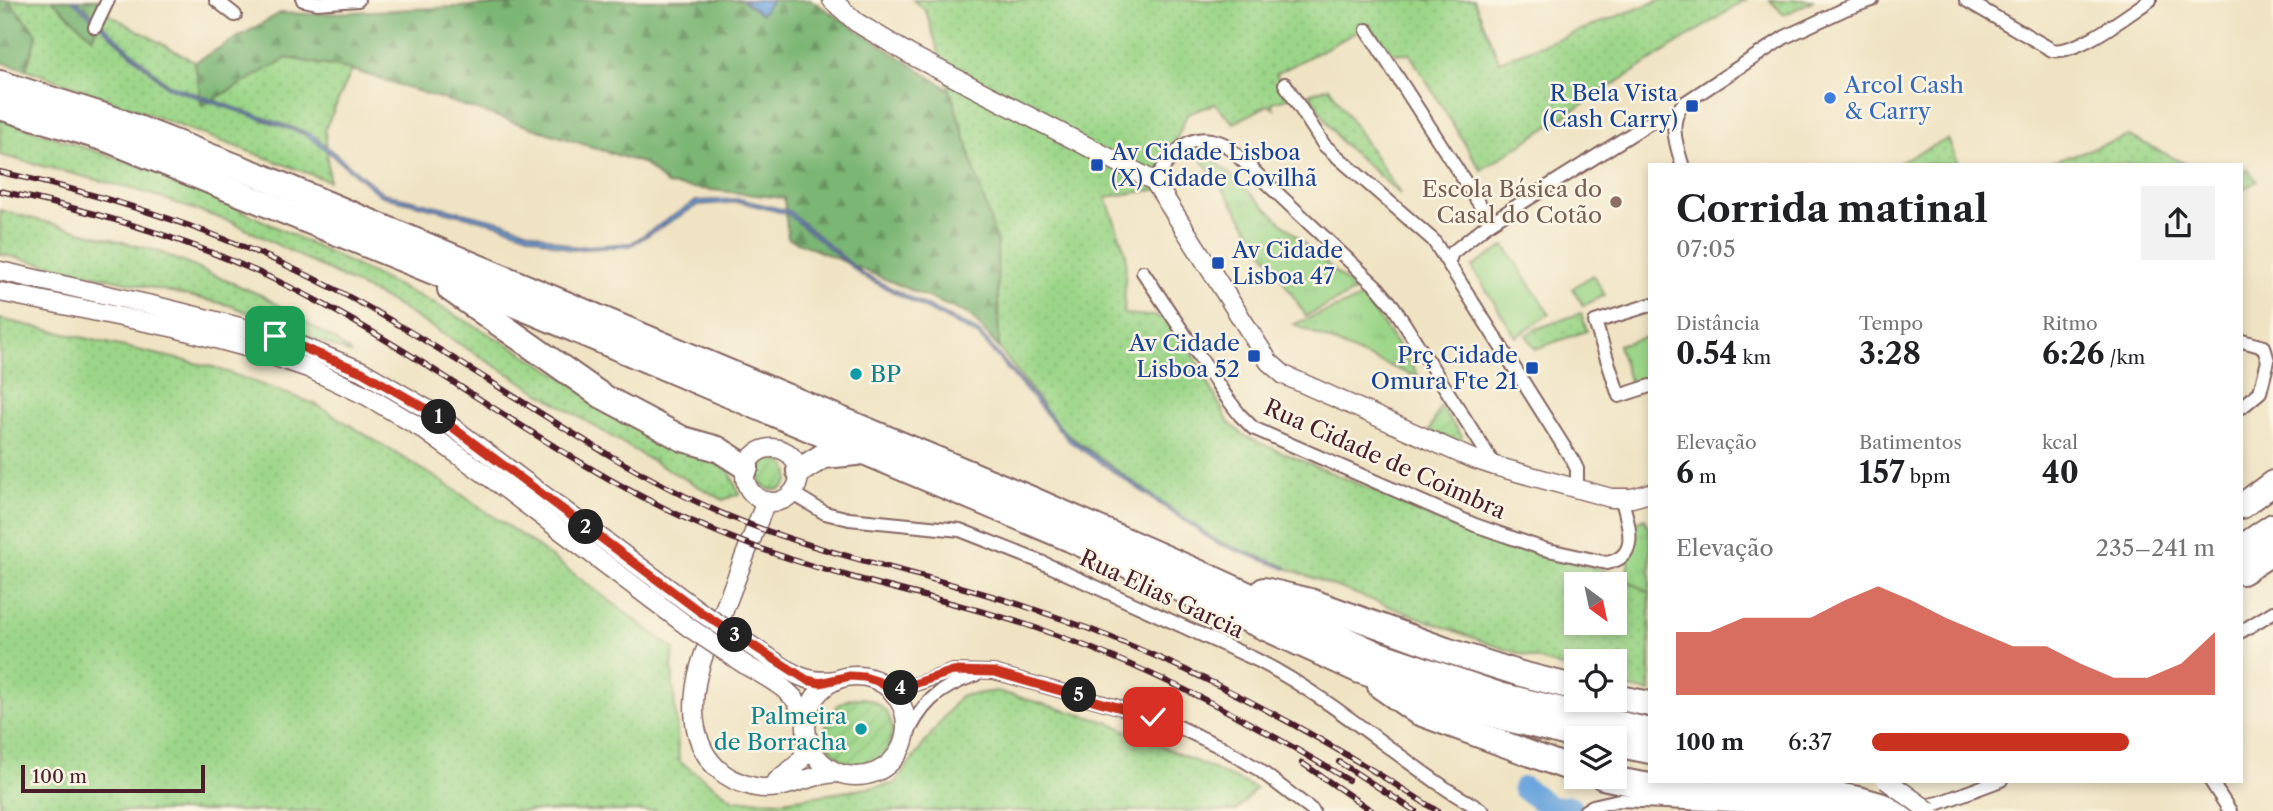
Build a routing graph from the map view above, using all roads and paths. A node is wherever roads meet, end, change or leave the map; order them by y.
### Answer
1 (108, 0) edge
2 (216, 0) edge
3 (303, 0) edge
4 (358, 0) edge
5 (832, 0) edge
6 (1872, 0) edge
7 (1966, 0) edge
8 (2150, 0) edge
9 (235, 15) dead end
10 (95, 27) dead end
11 (1367, 30) dead end
12 (0, 83) edge
13 (1285, 84) dead end
14 (0, 107) edge
15 (1674, 121) junction
16 (1682, 163) edge
17 (1154, 181) junction
18 (1491, 222) junction
19 (1448, 263) junction
20 (419, 266) junction
21 (0, 271) edge
22 (1143, 272) dead end
23 (0, 292) edge
24 (1648, 306) edge
25 (2243, 341) edge
26 (2269, 344) edge
27 (1648, 387) edge
28 (2243, 406) edge
29 (862, 452) junction
30 (1495, 466) junction
31 (746, 467) junction
32 (796, 482) junction
33 (2273, 482) edge
34 (1577, 488) junction
35 (1648, 493) edge
36 (1622, 499) junction
37 (2273, 500) edge
38 (766, 501) junction
39 (2243, 505) edge
40 (2243, 519) edge
41 (2273, 526) edge
42 (2243, 546) edge
43 (2273, 552) edge
44 (2243, 571) edge
45 (1216, 580) junction
46 (2273, 612) edge
47 (2243, 630) edge
48 (1360, 671) junction
49 (985, 672) junction
50 (837, 680) junction
51 (1564, 685) edge
52 (889, 688) junction
53 (1627, 699) edge
54 (1648, 704) edge
55 (807, 722) junction
56 (1468, 730) junction
57 (1648, 730) edge
58 (1564, 733) edge
59 (809, 741) junction
60 (904, 741) junction
61 (1627, 746) edge
62 (1648, 751) edge
63 (1564, 752) edge
64 (1564, 766) edge
65 (1627, 769) edge
66 (838, 773) junction
67 (1627, 778) edge
68 (1646, 778) edge
69 (1667, 783) edge
70 (1890, 783) edge
71 (1993, 783) edge
72 (2212, 783) edge
73 (771, 788) junction
74 (1589, 809) edge
75 (1312, 811) edge
76 (1483, 811) edge
77 (1867, 811) edge
78 (1896, 811) edge
79 (1928, 811) edge
80 (2230, 811) edge

1 - 10 street
2 - 9 street
3 - 4 street
5 - 17 main road
6 - 15 street
7 - 8 street
11 - 18 street
12 - 45 highway
13 - 19 street
14 - 20 highway
15 - 16 street
15 - 18 street
17 - 30 main road
17 - 30 street
18 - 19 street
19 - 34 street
20 - 29 highway
20 - 31 highway
21 - 50 main road, bridge
22 - 36 street, Rua Cidade de Coimbra
23 - 55 main road, bridge
24 - 27 street
25 - 26 street
26 - 28 street
29 - 32 highway
29 - 48 highway
30 - 34 main road
31 - 32 main road
31 - 38 main road
32 - 38 main road
32 - 76 street, Rua Elias Garcia
33 - 39 highway
34 - 36 main road
35 - 36 main road
37 - 40 highway
38 - 73 main road
41 - 42 highway
43 - 44 highway
45 - 51 highway
45 - 57 highway
46 - 47 street
48 - 56 highway
48 - 58 highway
49 - 52 street
49 - 60 street
49 - 75 street
50 - 52 main road
50 - 55 main road
52 - 60 main road
53 - 54 highway
55 - 59 main road
56 - 63 highway
56 - 64 highway
59 - 66 main road
59 - 73 main road
60 - 66 main road
61 - 62 highway
65 - 68 highway
66 - 73 main road
67 - 68 highway
69 - 78 highway
70 - 79 main road, bridge
71 - 78 street
72 - 80 street
74 - 77 street

